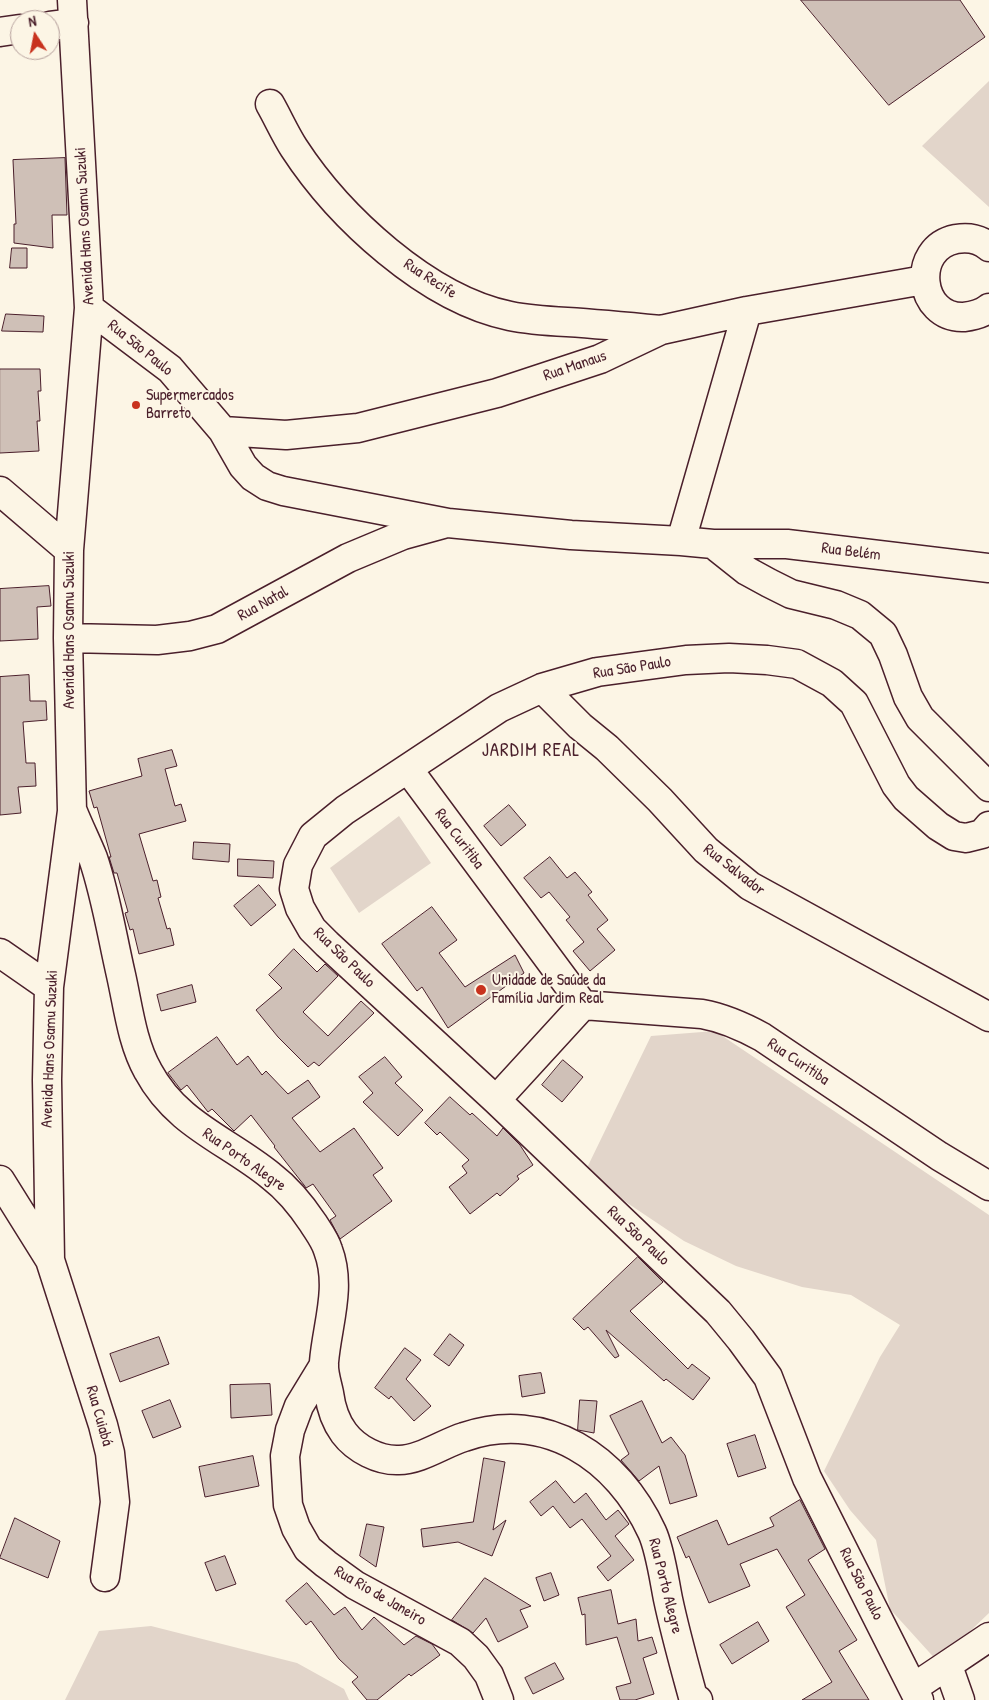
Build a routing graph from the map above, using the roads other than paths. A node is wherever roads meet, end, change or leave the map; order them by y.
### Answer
1 (65, 16) edge
2 (270, 104) dead end
3 (989, 247) edge
4 (924, 280) junction
5 (90, 308) junction
6 (989, 308) edge
7 (747, 311) junction
8 (661, 330) junction
9 (223, 431) junction
10 (0, 490) edge
11 (448, 522) junction
12 (681, 541) junction
13 (713, 544) junction
14 (69, 550) junction
15 (989, 568) edge
16 (68, 638) junction
17 (542, 688) junction
18 (408, 769) junction
19 (989, 787) edge
20 (72, 811) junction
21 (989, 826) edge
22 (0, 954) edge
23 (49, 987) junction
24 (583, 1005) junction
25 (989, 1018) edge
26 (496, 1100) junction
27 (0, 1180) edge
28 (989, 1186) edge
29 (50, 1260) junction
30 (324, 1365) junction
31 (105, 1577) dead end
32 (989, 1637) edge
33 (948, 1666) junction
34 (916, 1694) edge
35 (695, 1699) edge
36 (499, 1700) edge
37 (960, 1700) edge

1 - 5 street, Avenida Hans Osamu Suzuki
2 - 8 street, Rua Recife
3 - 4 street
4 - 6 street
4 - 7 street, Rua Manaus
5 - 9 street, Rua São Paulo
5 - 14 street, Avenida Hans Osamu Suzuki
7 - 8 street, Rua Manaus
7 - 12 street
8 - 9 street, Rua Manaus
9 - 11 street, Rua São Paulo
10 - 14 street
11 - 12 street, Rua São Paulo
11 - 16 street, Rua Natal
12 - 13 street, Rua São Paulo
13 - 15 street, Rua Belém
13 - 19 street
14 - 16 street, Avenida Hans Osamu Suzuki
16 - 20 street, Avenida Hans Osamu Suzuki
17 - 18 street, Rua São Paulo
17 - 21 street, Rua São Paulo
17 - 25 street, Rua Salvador
18 - 24 street, Rua Curitiba
18 - 26 street, Rua São Paulo
20 - 23 street, Avenida Hans Osamu Suzuki
20 - 30 street, Rua Porto Alegre
22 - 23 street
23 - 29 street, Avenida Hans Osamu Suzuki
24 - 26 street
24 - 28 street, Rua Curitiba
26 - 34 street, Rua São Paulo
27 - 29 street
29 - 31 street, Rua Cuiabá
30 - 35 street, Rua Porto Alegre
30 - 36 street, Rua Rio de Janeiro
32 - 33 street
33 - 34 street
33 - 37 street

